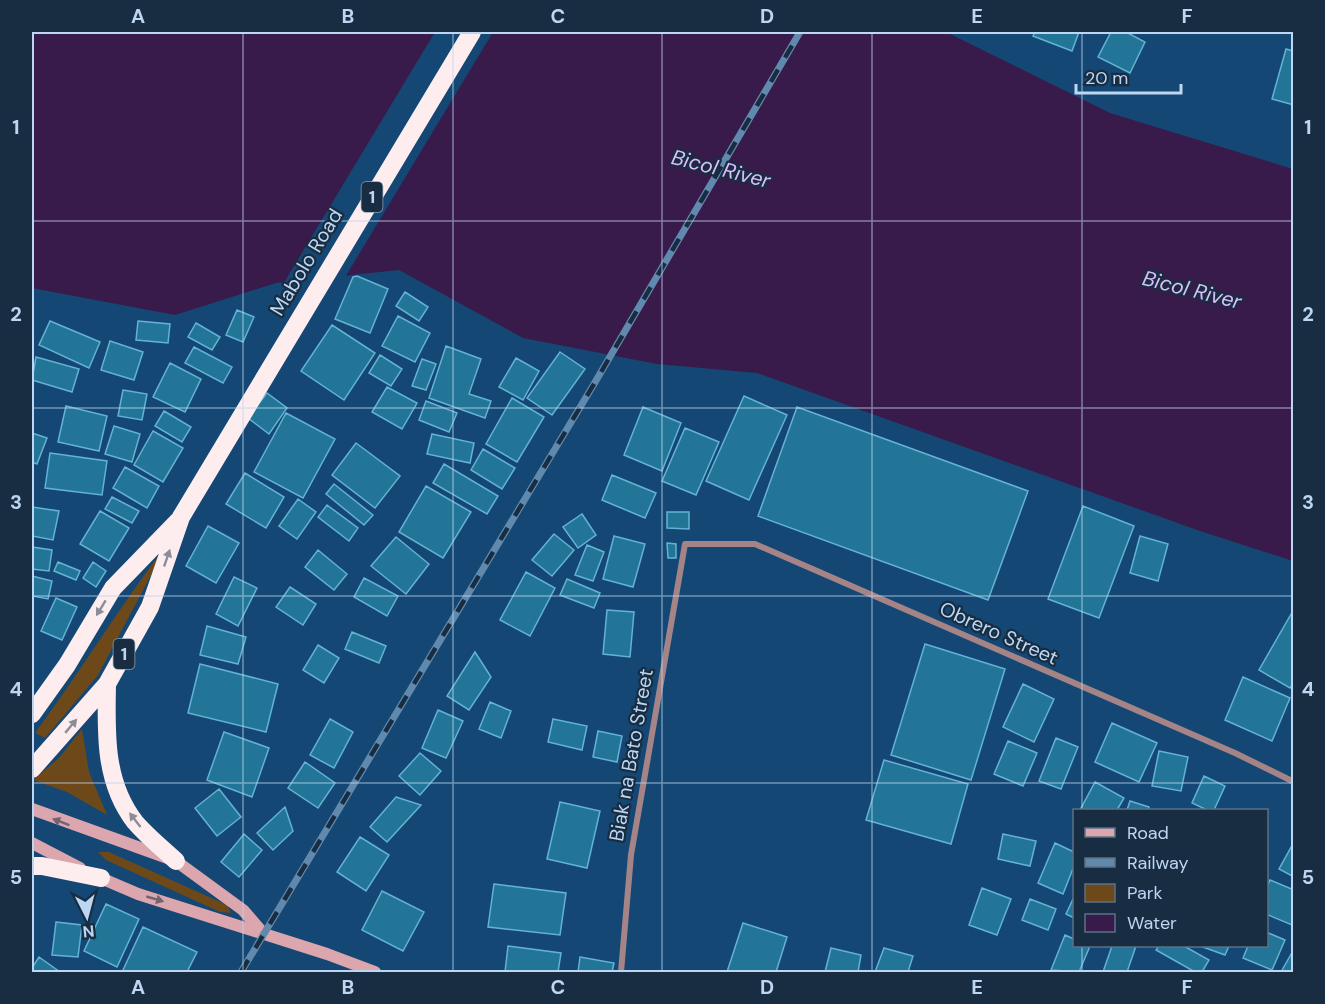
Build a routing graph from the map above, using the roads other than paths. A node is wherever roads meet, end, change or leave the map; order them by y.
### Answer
1 (472, 32) edge
2 (181, 517) junction
3 (685, 544) joint
4 (106, 684) junction
5 (32, 714) edge
6 (32, 769) edge
7 (1293, 782) edge
8 (32, 809) edge
9 (32, 843) edge
10 (176, 861) junction
11 (32, 866) edge
12 (101, 879) junction
13 (263, 933) junction
14 (375, 972) edge
15 (621, 972) edge

1 - 2 highway, Mabolo Road / 1
4 -> 2 highway, Mabolo Road / 1
2 -> 5 highway, Mabolo Road / 1
3 - 7 street, Obrero Street
3 - 15 street, Biak na Bato Street
6 -> 4 highway, Mabolo Road / 1
10 -> 4 highway
10 -> 8 main road
9 - 12 main road
10 - 13 main road
11 - 12 highway
12 -> 13 main road
13 - 14 main road

